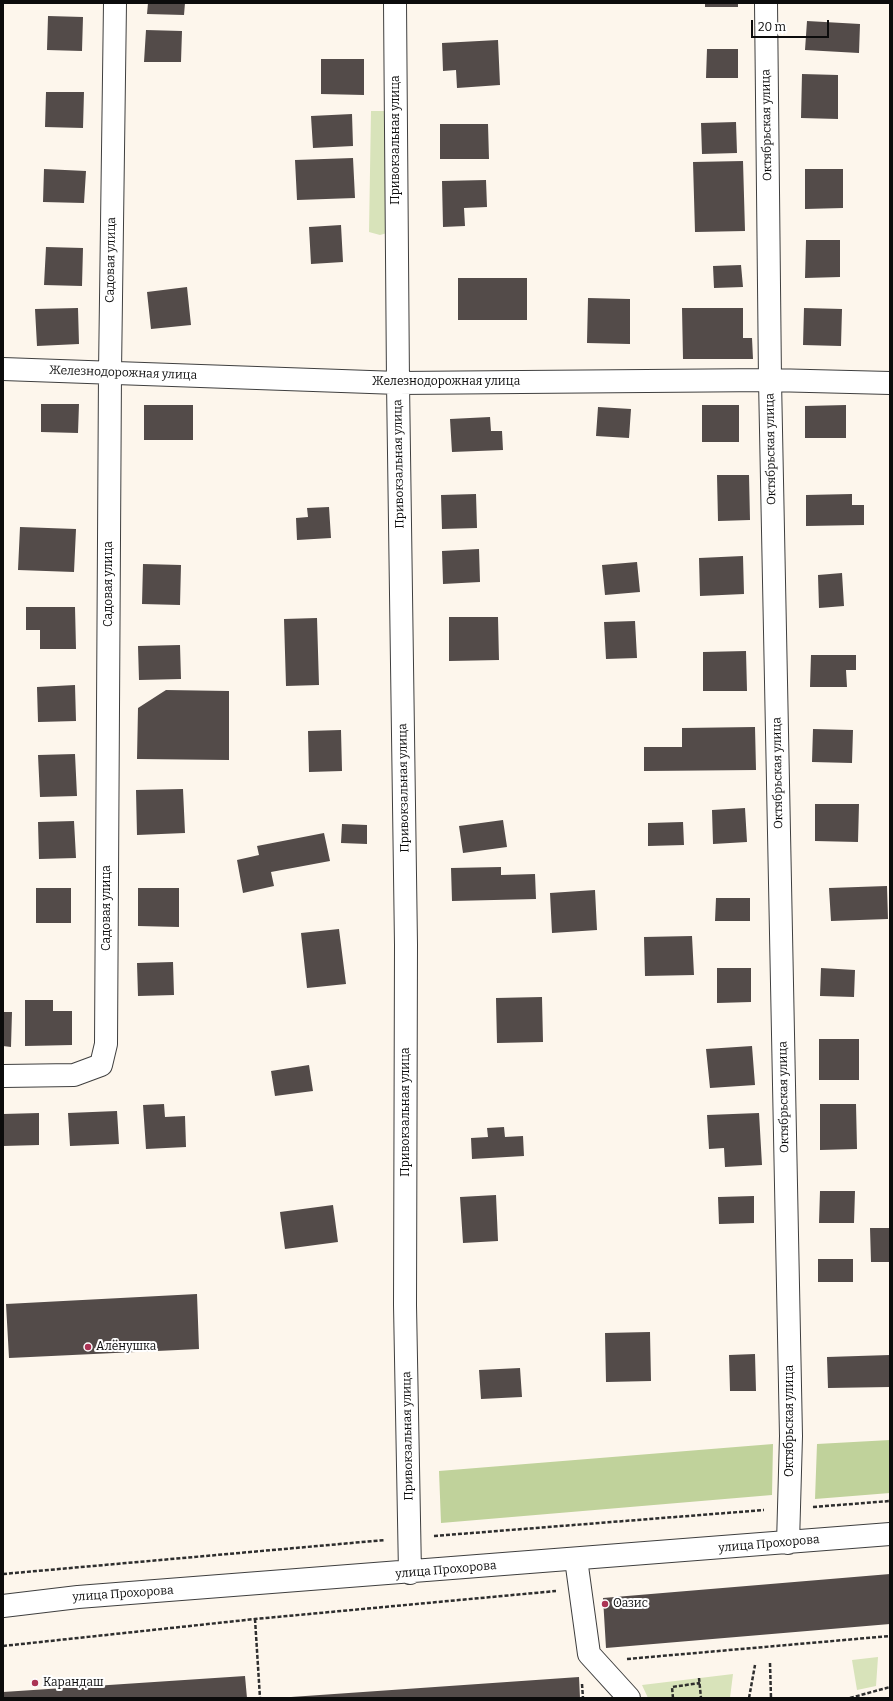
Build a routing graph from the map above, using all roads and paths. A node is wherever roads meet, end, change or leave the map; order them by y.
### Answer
1 (115, 3) edge
2 (395, 3) edge
3 (766, 3) edge
4 (3, 369) edge
5 (110, 372) junction
6 (770, 380) junction
7 (398, 383) junction
8 (890, 384) edge
9 (3, 1076) edge
10 (890, 1501) edge
11 (790, 1508) junction
12 (890, 1534) edge
13 (410, 1538) junction
14 (788, 1543) junction
15 (576, 1559) junction
16 (410, 1573) junction
17 (3, 1574) edge
18 (557, 1590) dead end
19 (3, 1606) edge
20 (254, 1620) junction
21 (890, 1636) edge
22 (3, 1646) edge
23 (620, 1660) dead end
24 (770, 1663) dead end
25 (754, 1665) dead end
26 (699, 1678) dead end
27 (700, 1682) junction
28 (890, 1687) edge
29 (260, 1698) edge
30 (629, 1698) edge
31 (673, 1698) edge
32 (701, 1698) edge
33 (750, 1698) edge
34 (771, 1698) edge
35 (850, 1698) edge

1 - 5 street, Садовая улица
2 - 7 street, Привокзальная улица
3 - 6 street, Октябрьская улица
4 - 5 street, Железнодорожная улица
5 - 7 street, Железнодорожная улица
5 - 9 street, Садовая улица
6 - 7 street, Железнодорожная улица
6 - 8 street, Железнодорожная улица
6 - 11 street, Октябрьская улица
7 - 13 street, Привокзальная улица
10 - 11 path
11 - 13 path
11 - 14 street, Октябрьская улица
12 - 14 street, улица Прохорова
13 - 16 street, Привокзальная улица
13 - 17 path
14 - 15 street, улица Прохорова
15 - 16 street, улица Прохорова
15 - 30 street
16 - 19 street, улица Прохорова
18 - 20 path
20 - 22 path
20 - 29 path
21 - 23 path
24 - 34 path
25 - 33 path
26 - 27 path
27 - 31 path
27 - 32 path
28 - 35 path

